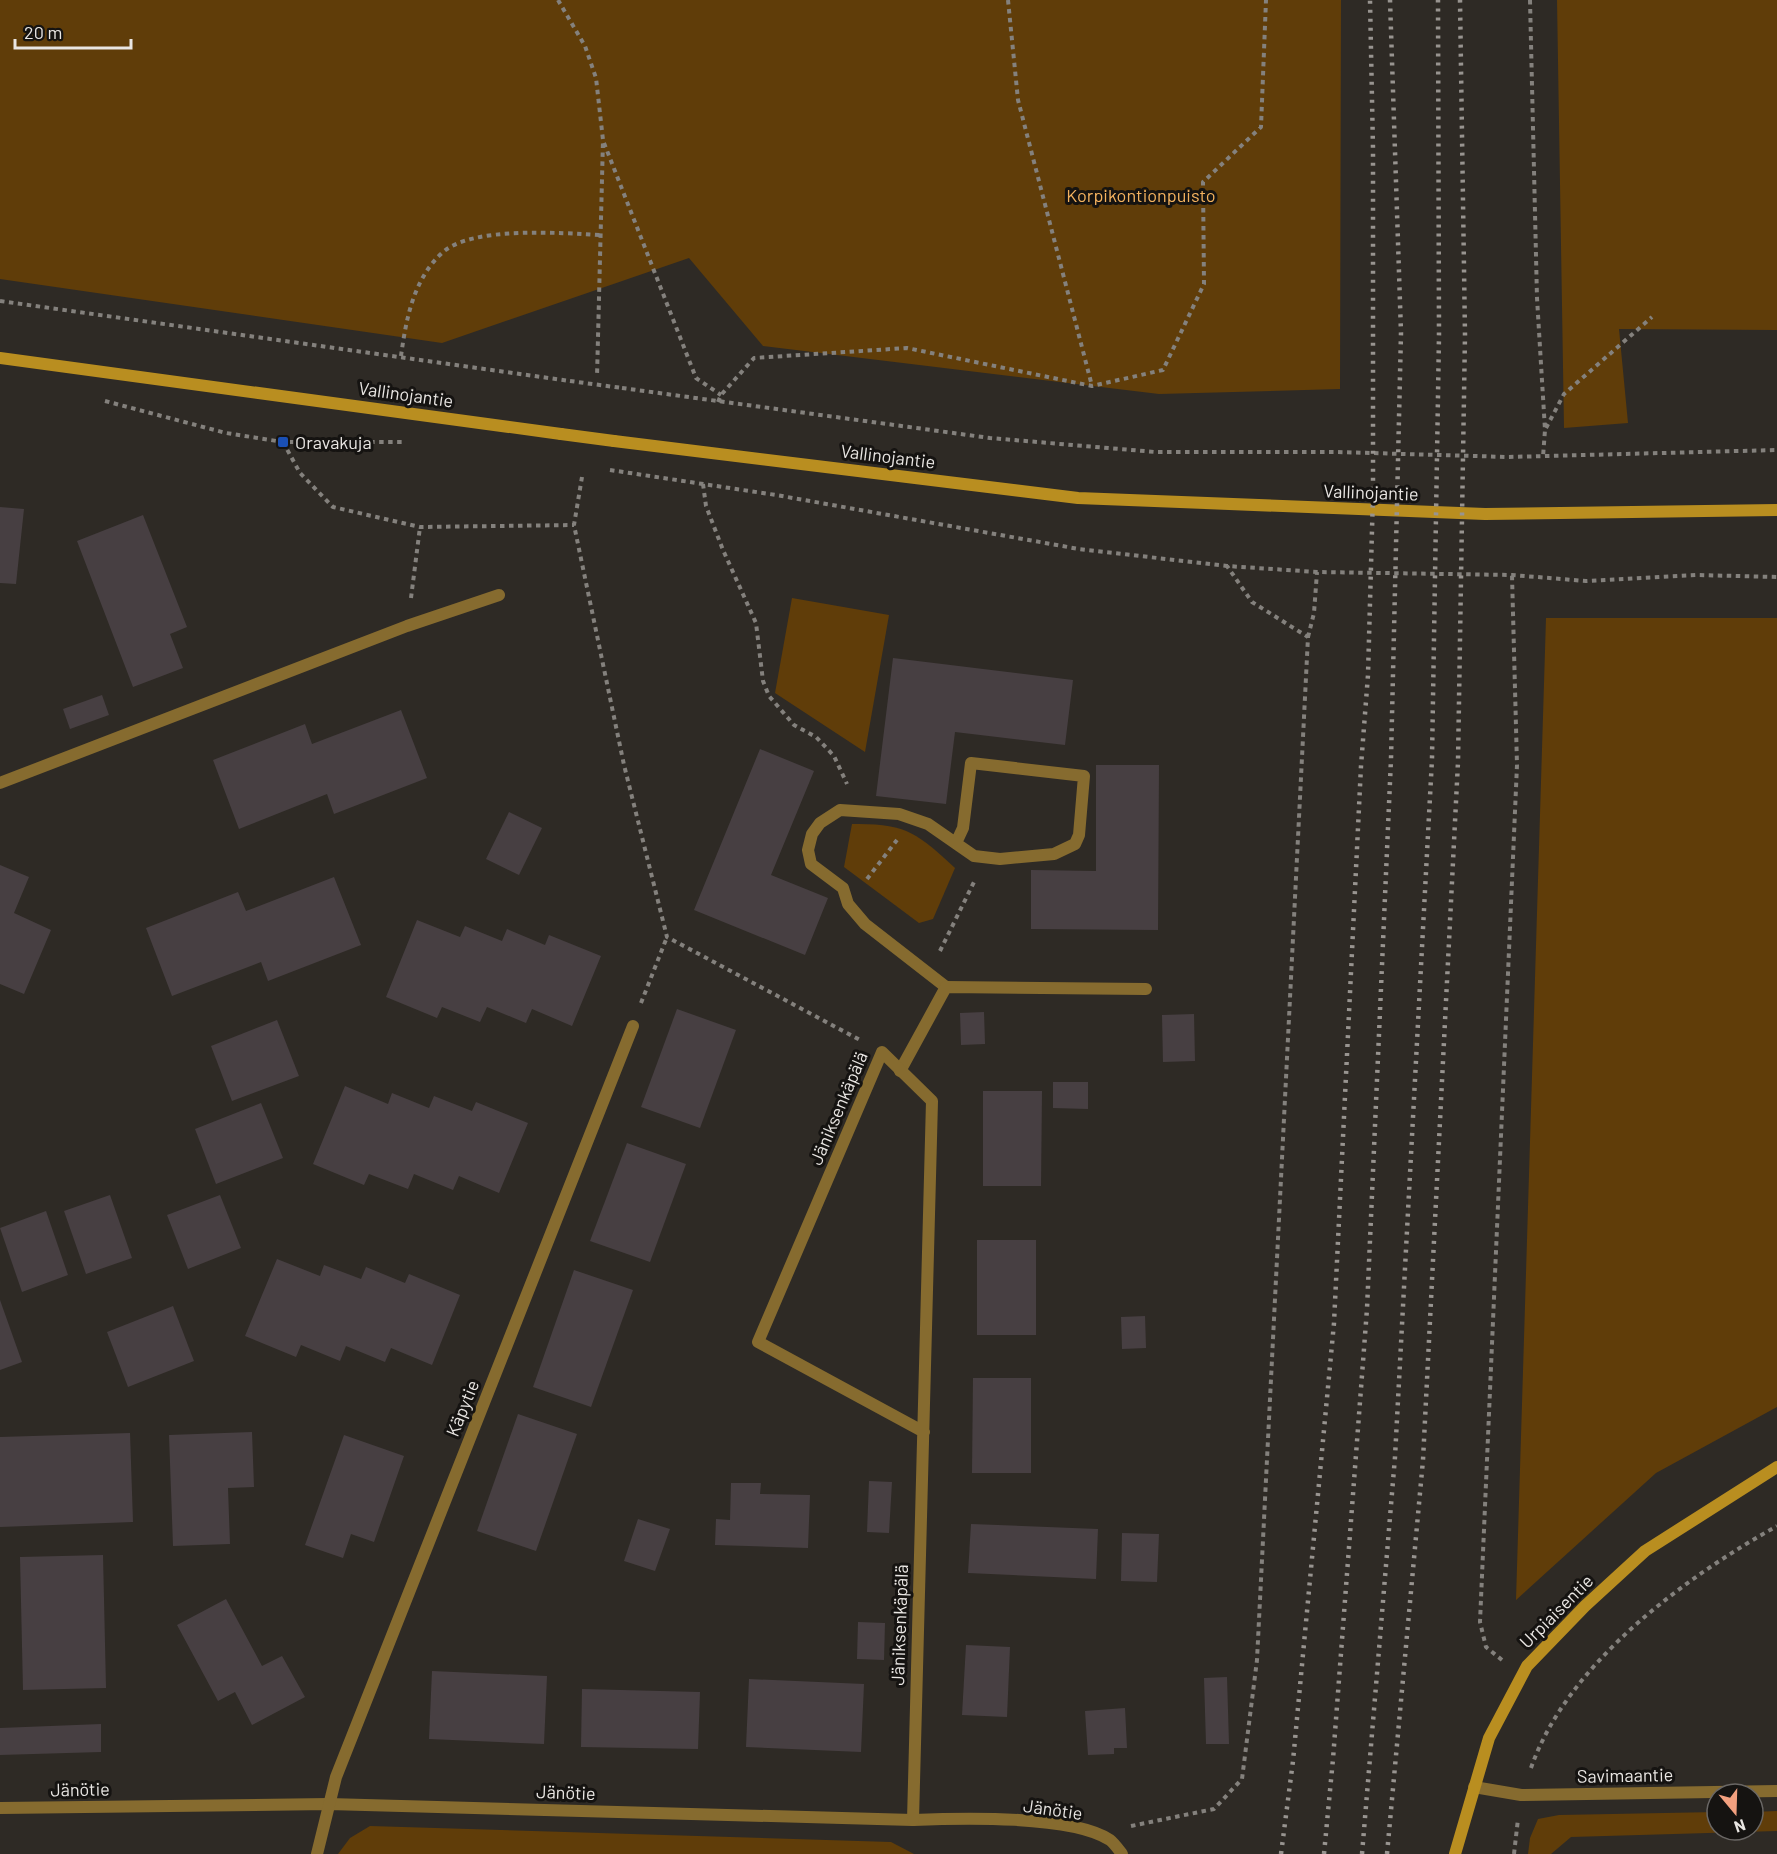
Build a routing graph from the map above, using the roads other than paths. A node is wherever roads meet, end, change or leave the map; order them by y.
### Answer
1 (0, 358) edge
2 (1777, 510) edge
3 (499, 595) dead end
4 (0, 783) edge
5 (956, 843) junction
6 (946, 987) junction
7 (1146, 989) dead end
8 (633, 1026) road end
9 (900, 1071) junction
10 (924, 1432) junction
11 (1777, 1467) edge
12 (1474, 1788) junction
13 (1777, 1791) edge
14 (329, 1804) junction
15 (0, 1808) edge
16 (913, 1820) junction
17 (317, 1854) edge
18 (1122, 1854) edge
19 (1455, 1854) edge

1 - 2 street, Vallinojantie, bridge
3 - 4 street
5 - 5 street
5 - 6 street
6 - 7 street
6 - 9 street
8 - 14 street, Käpytie
9 - 10 street, Jäniksenkäpälä
9 - 10 street, Jäniksenkäpälä
10 - 16 street, Jäniksenkäpälä
11 - 12 street, Urpiaisentie
12 - 13 street, Savimaantie
12 - 19 street, Urpiaisentie
14 - 15 street, Jänötie
14 - 16 street, Jänötie
14 - 17 street, Käpytie
16 - 18 street, Jänötie

